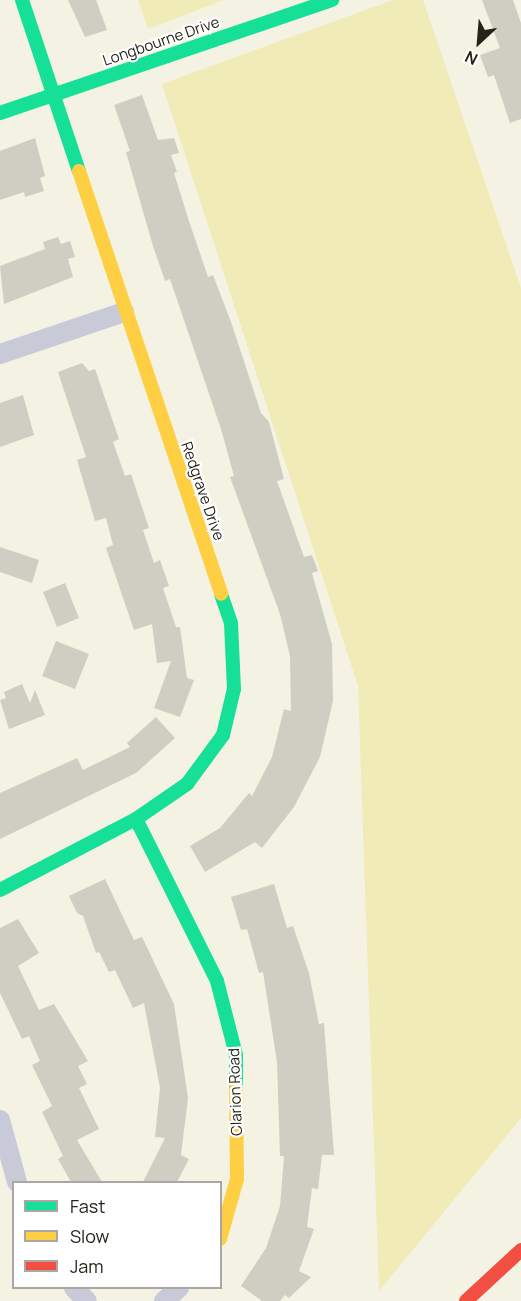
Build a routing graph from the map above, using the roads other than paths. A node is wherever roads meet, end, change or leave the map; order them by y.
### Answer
1 (22, 0) edge
2 (332, 0) edge
3 (56, 95) junction
4 (0, 112) edge
5 (124, 312) junction
6 (0, 354) edge
7 (136, 819) junction
8 (0, 890) edge
9 (0, 1119) edge
10 (17, 1181) edge
11 (222, 1232) edge
12 (521, 1250) edge
13 (76, 1289) edge
14 (177, 1289) edge
15 (87, 1301) edge
16 (164, 1301) edge
17 (466, 1301) edge

1 - 3 main road, Redgrave Drive
2 - 3 main road, Longbourne Drive
3 - 4 main road, Longbourne Drive
3 - 5 main road, Redgrave Drive
5 - 6 street
5 - 7 main road, Redgrave Drive
7 - 8 main road, Redgrave Drive
7 - 11 main road, Clarion Road
9 - 10 street
12 - 17 main road
13 - 15 street
14 - 16 street

